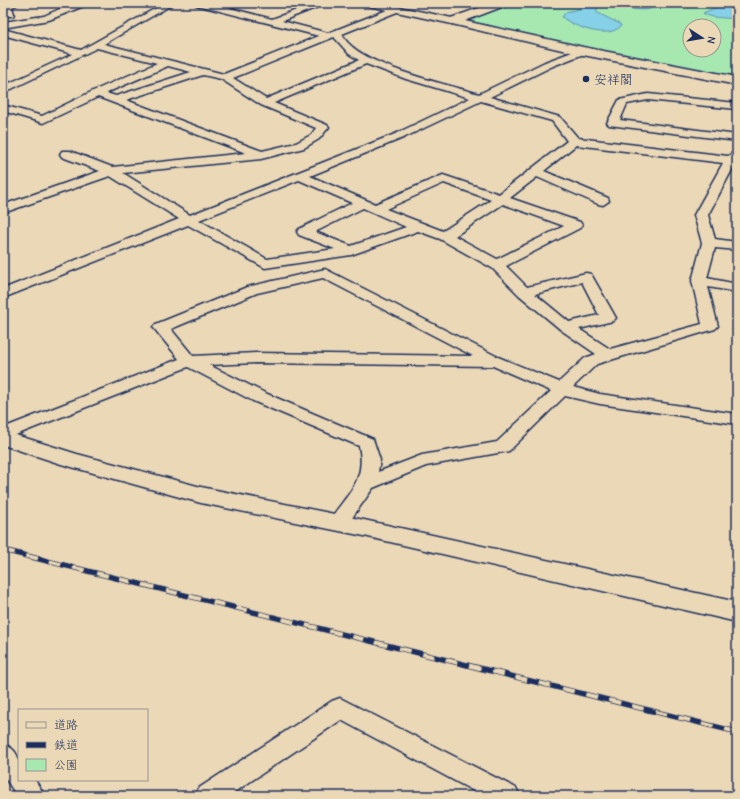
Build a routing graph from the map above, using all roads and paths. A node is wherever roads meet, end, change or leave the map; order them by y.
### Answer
1 (17, 3) edge
2 (87, 3) edge
3 (171, 3) edge
4 (199, 3) edge
5 (324, 3) edge
6 (368, 3) edge
7 (503, 3) edge
8 (425, 4) dead end
9 (396, 9) junction
10 (407, 11) junction
11 (10, 14) dead end
12 (274, 21) junction
13 (452, 21) junction
14 (3, 24) edge
15 (3, 32) edge
16 (334, 34) junction
17 (95, 45) junction
18 (583, 51) junction
19 (82, 53) junction
20 (367, 60) junction
21 (166, 63) junction
22 (201, 72) junction
23 (225, 77) junction
24 (737, 81) edge
25 (3, 90) edge
26 (97, 93) junction
27 (483, 97) junction
28 (116, 100) junction
29 (265, 103) junction
30 (737, 106) edge
31 (3, 108) edge
32 (737, 138) edge
33 (574, 141) junction
34 (66, 154) dead end
35 (261, 155) junction
36 (735, 159) edge
37 (111, 171) junction
38 (536, 172) junction
39 (300, 176) junction
40 (500, 200) junction
41 (603, 201) dead end
42 (363, 203) junction
43 (377, 208) junction
44 (3, 210) edge
45 (189, 220) junction
46 (418, 228) junction
47 (445, 236) junction
48 (708, 243) junction
49 (737, 246) edge
50 (351, 251) junction
51 (497, 265) junction
52 (699, 281) junction
53 (737, 288) edge
54 (524, 292) junction
55 (3, 294) edge
56 (566, 327) junction
57 (608, 355) junction
58 (189, 361) junction
59 (495, 361) junction
60 (563, 390) junction
61 (737, 419) edge
62 (3, 434) edge
63 (3, 438) edge
64 (366, 484) junction
65 (338, 524) junction
66 (737, 612) edge
67 (3, 755) edge
68 (18, 776) edge
69 (21, 781) edge
70 (32, 796) edge
71 (208, 796) edge
72 (507, 796) edge

1 - 11 street
2 - 14 street
3 - 17 street
4 - 12 street
5 - 12 street
6 - 9 street
7 - 13 street
8 - 10 street
9 - 10 street
9 - 16 street
10 - 13 street
12 - 16 street
13 - 18 street
15 - 19 street
16 - 20 street
16 - 23 street
17 - 19 street
17 - 21 street
18 - 24 street
18 - 27 street
19 - 25 street
20 - 27 street
20 - 29 street
21 - 22 street
21 - 26 street
22 - 23 street
22 - 28 street
23 - 29 street
26 - 28 street
26 - 31 street
27 - 33 street
27 - 39 street
28 - 35 street
29 - 35 street
30 - 32 street
33 - 36 street
33 - 38 street
34 - 37 street
35 - 37 street
36 - 48 street
37 - 44 street
37 - 45 street
38 - 40 street
38 - 41 street
39 - 42 street
39 - 45 street
40 - 43 street
40 - 47 street
40 - 51 street
42 - 43 street
42 - 50 street
43 - 46 street
45 - 50 street
45 - 55 street
46 - 47 street
46 - 50 street
47 - 51 street
48 - 49 street
48 - 52 street
51 - 54 street
52 - 53 street
52 - 57 street
54 - 56 street
54 - 56 street
56 - 57 street
57 - 60 street
58 - 59 street
58 - 59 street
58 - 62 street
58 - 64 street
59 - 60 street
60 - 61 street
60 - 64 street
63 - 65 street
64 - 65 street
65 - 66 street
67 - 68 street
69 - 70 street
71 - 72 street

